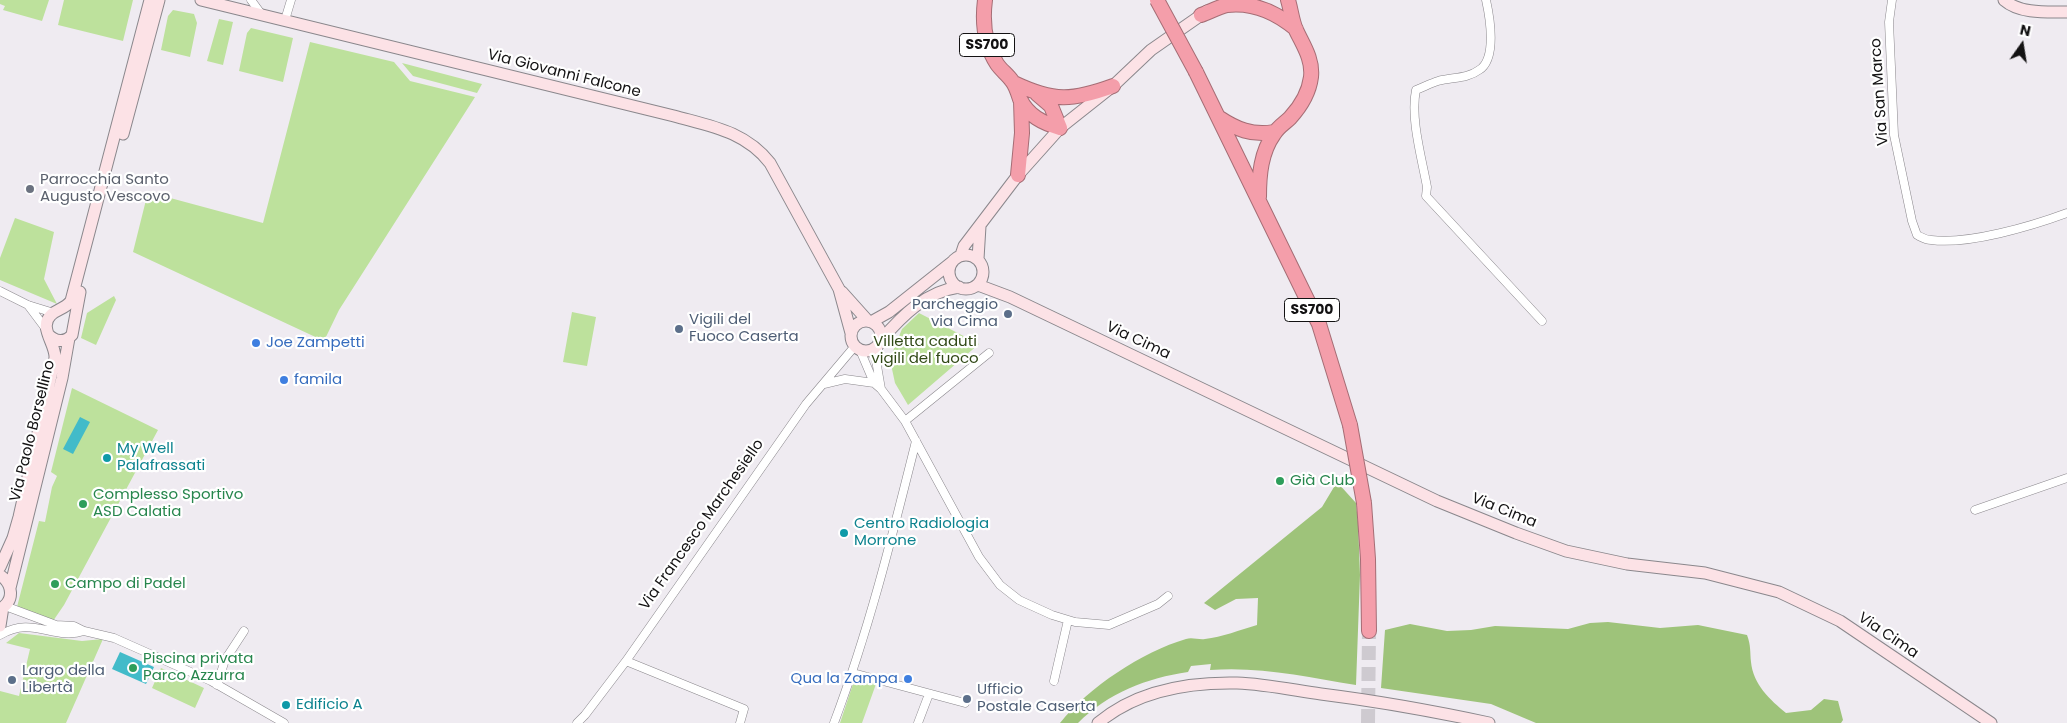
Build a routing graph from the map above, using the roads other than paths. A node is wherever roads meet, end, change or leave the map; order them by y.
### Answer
1 (150, 0) edge
2 (160, 0) edge
3 (201, 0) edge
4 (251, 0) edge
5 (291, 0) edge
6 (985, 0) edge
7 (1157, 0) edge
8 (1224, 0) edge
9 (1261, 0) edge
10 (1288, 0) edge
11 (1486, 0) edge
12 (1892, 0) edge
13 (2004, 0) edge
14 (1272, 12) junction
15 (2067, 12) edge
16 (262, 15) junction
17 (1201, 15) junction
18 (285, 20) junction
19 (1296, 29) junction
20 (1014, 83) junction
21 (1113, 86) junction
22 (1037, 94) junction
23 (1021, 101) junction
24 (1218, 116) junction
25 (1060, 128) junction
26 (1274, 132) junction
27 (1018, 175) junction
28 (1259, 200) junction
29 (2067, 213) edge
30 (980, 226) junction
31 (957, 259) junction
32 (981, 264) junction
33 (978, 285) junction
34 (959, 288) junction
35 (839, 289) junction
36 (0, 291) edge
37 (1010, 297) junction
38 (28, 305) junction
39 (64, 310) junction
40 (1542, 321) dead end
41 (870, 322) junction
42 (75, 325) junction
43 (47, 332) junction
44 (851, 333) junction
45 (69, 338) junction
46 (880, 342) junction
47 (857, 348) junction
48 (989, 353) dead end
49 (874, 383) junction
50 (824, 384) junction
51 (881, 389) junction
52 (905, 421) junction
53 (916, 442) junction
54 (2067, 478) edge
55 (1975, 510) dead end
56 (0, 567) edge
57 (0, 575) edge
58 (10, 588) junction
59 (1168, 596) dead end
60 (3, 607) edge
61 (1068, 620) junction
62 (0, 626) edge
63 (84, 631) junction
64 (244, 631) dead end
65 (1369, 631) tunnel mouth
66 (0, 634) edge
67 (626, 661) junction
68 (853, 673) junction
69 (1054, 681) dead end
70 (217, 684) junction
71 (929, 694) junction
72 (965, 703) dead end
73 (284, 723) edge
74 (576, 723) edge
75 (740, 723) edge
76 (834, 723) edge
77 (918, 723) edge
78 (1098, 723) edge
79 (1489, 723) edge
80 (1990, 723) edge

1 - 39 street
2 - 39 street
3 - 16 street, Via Giovanni Falcone
4 - 16 street
5 - 18 street
6 - 20 highway, SS700
7 - 24 highway, SS700, bridge
8 - 17 street
9 - 14 highway, SS700
10 - 19 highway, SS700
11 - 40 street
12 - 29 street, Via San Marco
13 - 15 street
14 - 17 highway, SS700
14 - 19 highway, SS700
16 - 18 street, Via Giovanni Falcone
17 - 21 street
18 - 35 street, Via Giovanni Falcone
19 - 26 highway, SS700
20 - 22 highway, SS700
20 - 23 highway, SS700
21 - 22 highway, SS700
21 - 25 street
22 - 25 highway, SS700
23 - 25 highway, SS700
23 - 27 highway, SS700
24 - 26 highway
24 - 28 highway, SS700
25 - 27 street
26 - 28 highway, SS700
27 - 30 street
28 - 65 highway, SS700, bridge
30 - 31 street
30 - 32 street
31 - 32 street
31 - 34 street
31 - 41 street
32 - 33 street
32 - 37 street, Via Cima
33 - 34 street
33 - 37 street, Via Cima
34 - 46 street
35 - 41 street, Via Giovanni Falcone
35 - 44 street, Via Giovanni Falcone
36 - 38 street
37 - 80 street, Via Cima
38 - 39 street
38 - 43 street
39 - 42 street
39 - 42 street
39 - 43 street
41 - 44 street
41 - 46 street
42 - 45 street
43 - 45 street
43 - 56 street, Via Paolo Borsellino
44 - 47 street
45 - 58 street, Via Paolo Borsellino
46 - 47 street
46 - 51 street
47 - 49 street
47 - 50 street, Via Francesco Marchesiello
48 - 52 street
49 - 50 street
49 - 51 street
50 - 67 street, Via Francesco Marchesiello
51 - 52 street
52 - 53 street
53 - 61 street
53 - 68 street
54 - 55 street
57 - 58 street
58 - 60 street, Via Paolo Borsellino
59 - 61 street
60 - 62 street
60 - 63 street
61 - 69 street
63 - 66 street
63 - 70 street
64 - 70 street
67 - 74 street, Via Francesco Marchesiello
67 - 75 street
68 - 71 street
68 - 76 street
70 - 73 street
71 - 72 street
71 - 77 street
78 - 79 street

